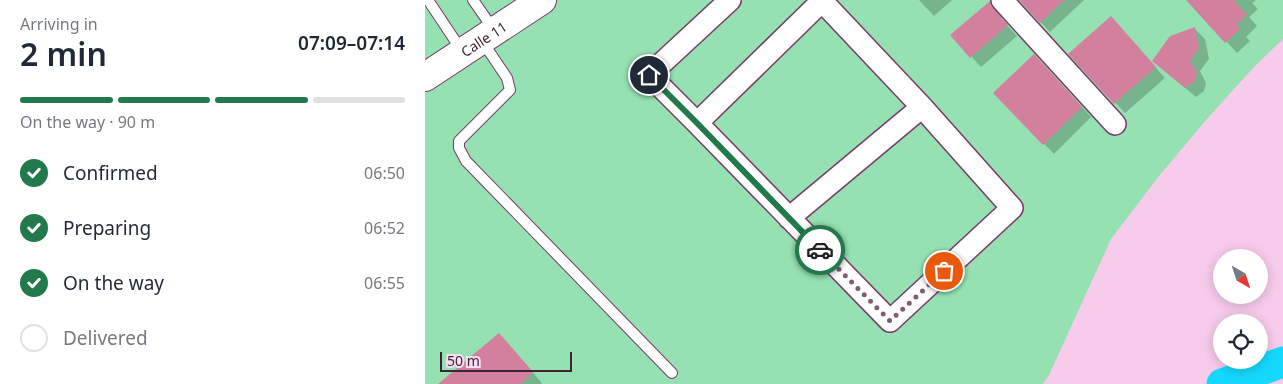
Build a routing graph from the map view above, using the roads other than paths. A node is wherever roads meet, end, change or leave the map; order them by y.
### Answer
1 (428, 0) edge
2 (473, 0) edge
3 (542, 0) edge
4 (730, 0) edge
5 (1002, 0) edge
6 (821, 1) edge
7 (708, 8) edge
8 (479, 41) junction
9 (425, 77) edge
10 (922, 107) junction
11 (697, 123) junction
12 (1115, 124) dead end
13 (789, 218) junction
14 (672, 373) dead end

1 - 8 lane
2 - 8 lane
3 - 8 main road, Calle 11
4 - 7 street
5 - 12 street
6 - 10 street
6 - 11 street
7 - 11 street
8 - 9 main road, Calle 11
8 - 14 lane
10 - 13 street
10 - 13 street
11 - 13 street

